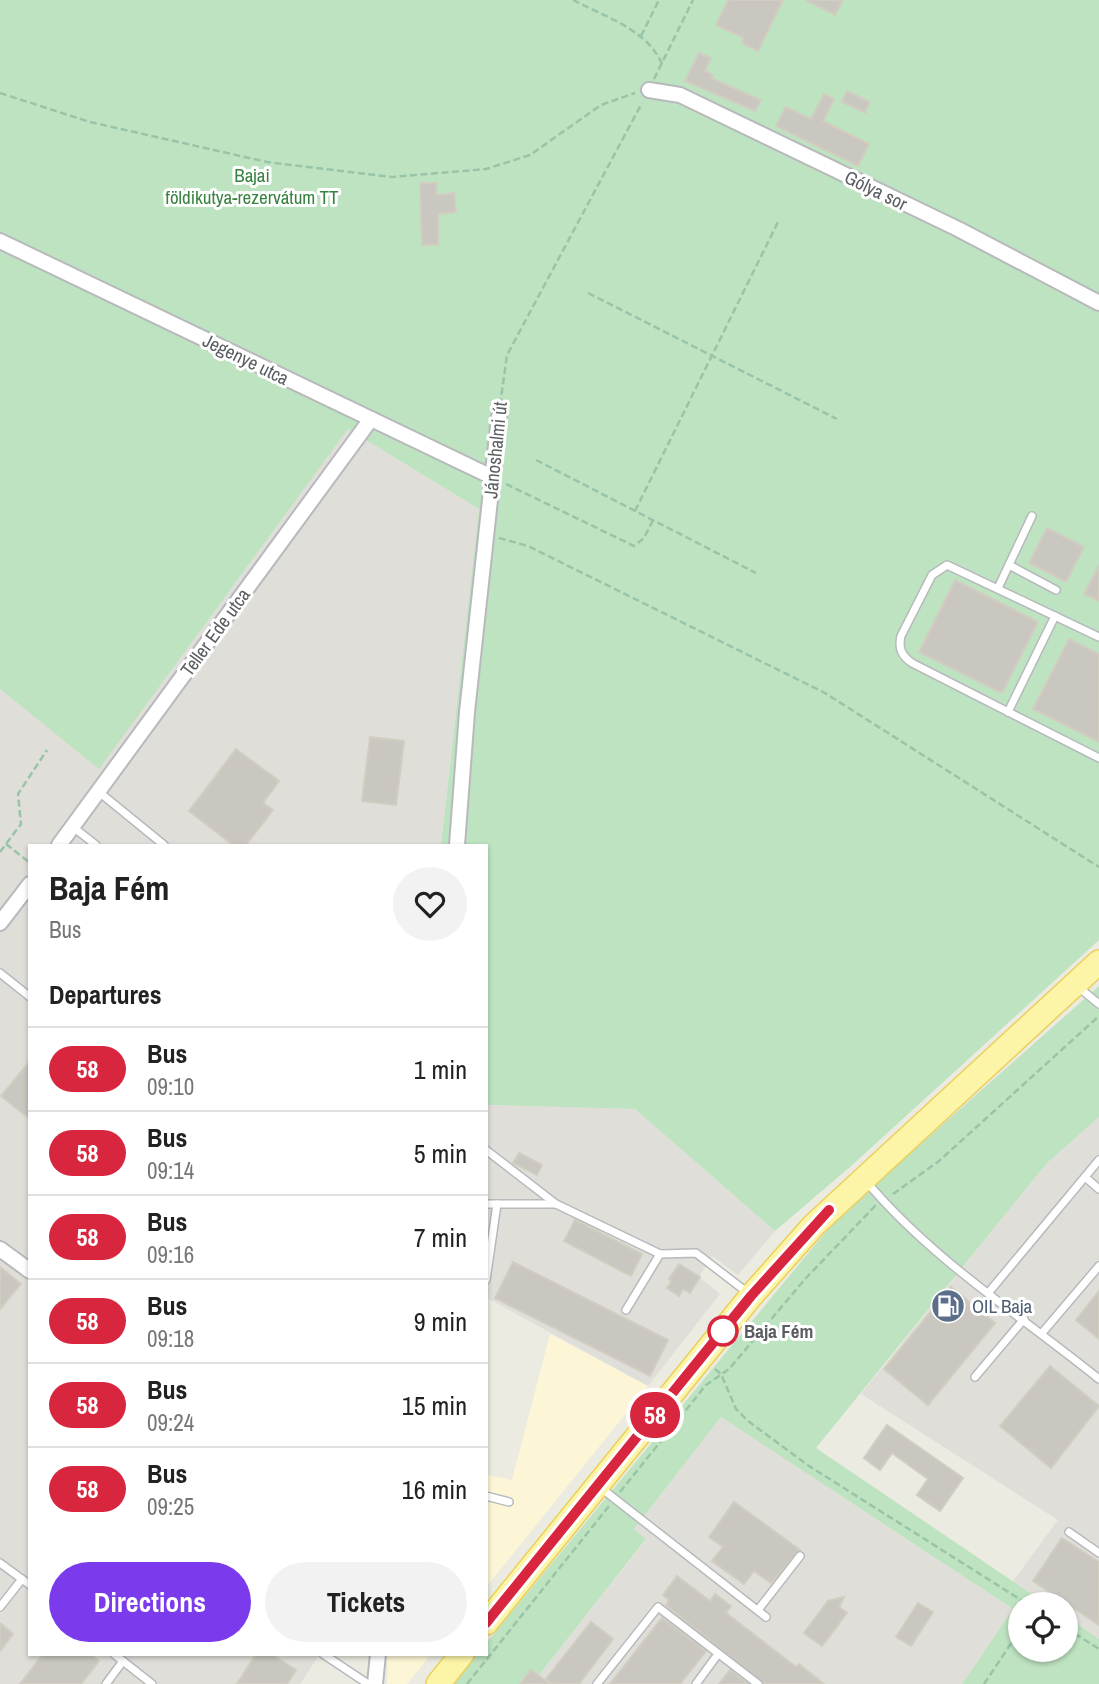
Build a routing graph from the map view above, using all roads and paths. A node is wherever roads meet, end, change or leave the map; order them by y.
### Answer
1 (573, 0) edge
2 (659, 0) edge
3 (693, 0) edge
4 (641, 36) junction
5 (662, 64) junction
6 (649, 90) junction
7 (0, 93) edge
8 (778, 222) dead end
9 (0, 241) edge
10 (587, 293) dead end
11 (1099, 303) edge
12 (712, 355) junction
13 (499, 417) joint
14 (371, 419) junction
15 (837, 419) dead end
16 (536, 460) dead end
17 (491, 484) junction
18 (635, 511) junction
19 (1032, 516) dead end
20 (653, 520) junction
21 (486, 534) junction
22 (1009, 565) junction
23 (756, 573) dead end
24 (998, 588) junction
25 (1056, 590) dead end
26 (1055, 616) junction
27 (1099, 638) edge
28 (1008, 712) junction
29 (47, 750) dead end
30 (1099, 758) edge
31 (99, 792) junction
32 (73, 827) junction
33 (6, 844) junction
34 (60, 844) edge
35 (95, 844) edge
36 (163, 844) edge
37 (457, 844) edge
38 (0, 852) edge
39 (28, 861) edge
40 (1099, 867) edge
41 (28, 889) edge
42 (0, 923) edge
43 (1099, 961) edge
44 (0, 973) edge
45 (1074, 984) junction
46 (28, 995) edge
47 (1099, 1004) edge
48 (1099, 1016) edge
49 (488, 1152) edge
50 (1099, 1160) edge
51 (1085, 1177) junction
52 (863, 1178) junction
53 (1099, 1189) edge
54 (881, 1199) junction
55 (488, 1204) edge
56 (497, 1204) junction
57 (556, 1204) junction
58 (0, 1249) edge
59 (660, 1254) junction
60 (488, 1266) edge
61 (1099, 1266) edge
62 (28, 1270) edge
63 (989, 1292) junction
64 (751, 1296) junction
65 (626, 1310) dead end
66 (1024, 1318) junction
67 (1042, 1333) junction
68 (701, 1359) junction
69 (721, 1374) junction
70 (975, 1377) dead end
71 (1099, 1379) edge
72 (607, 1492) junction
73 (488, 1497) edge
74 (509, 1502) dead end
75 (1069, 1532) dead end
76 (1099, 1553) edge
77 (800, 1556) dead end
78 (0, 1563) edge
79 (22, 1579) junction
80 (28, 1584) edge
81 (1008, 1592) edge
82 (0, 1607) edge
83 (758, 1610) junction
84 (766, 1617) dead end
85 (488, 1621) edge
86 (1078, 1636) edge
87 (1008, 1648) edge
88 (1099, 1649) edge
89 (718, 1654) junction
90 (488, 1655) edge
91 (117, 1656) edge
92 (326, 1656) edge
93 (378, 1656) edge
94 (460, 1656) edge
95 (487, 1656) edge
96 (123, 1661) junction
97 (440, 1683) edge
98 (106, 1684) edge
99 (152, 1684) edge
100 (368, 1684) edge
101 (375, 1684) edge
102 (467, 1684) edge
103 (597, 1684) edge
104 (696, 1684) edge
105 (758, 1684) edge
106 (984, 1684) edge

1 - 4 path
2 - 4 path
3 - 5 path, Jánoshalmi út
4 - 5 path
5 - 6 path, Jánoshalmi út
6 - 7 path
6 - 11 street, Gólya sor
6 - 13 path, Jánoshalmi út
8 - 12 path
9 - 14 street, Jegenye utca
10 - 12 path
12 - 15 path
12 - 18 path
13 - 17 street, Jánoshalmi út
14 - 17 street, Jegenye utca
14 - 31 street, Teller Ede utca
16 - 18 path
17 - 20 path
17 - 21 street, Jánoshalmi út
18 - 20 path
19 - 22 lane
20 - 23 path
21 - 37 street, Jánoshalmi út
21 - 40 path
22 - 24 lane
22 - 25 lane
24 - 26 lane
24 - 28 lane
26 - 27 lane
26 - 28 lane
28 - 30 lane
29 - 33 path
31 - 32 street, Teller Ede utca
31 - 36 lane
32 - 34 street, Teller Ede utca
32 - 35 lane
33 - 38 path
33 - 39 path
41 - 42 street
43 - 45 main road
44 - 46 lane
45 - 47 lane
45 - 52 main road
48 - 54 path
49 - 57 lane
50 - 51 lane
51 - 53 lane
51 - 63 lane
52 - 54 lane
52 - 64 main road
54 - 63 lane
54 - 69 path
55 - 56 lane
56 - 57 lane
56 - 60 lane
57 - 59 lane
58 - 62 street
59 - 64 lane
59 - 65 lane
61 - 67 lane
63 - 66 lane
64 - 68 main road
66 - 67 lane
66 - 70 lane
67 - 71 lane
68 - 69 path
68 - 72 main road
69 - 72 path
69 - 81 path
72 - 83 lane
72 - 85 main road
72 - 90 path
73 - 74 lane
75 - 76 lane
77 - 83 lane
78 - 79 lane
79 - 80 lane
79 - 82 lane
83 - 84 lane
86 - 88 path
87 - 106 path
89 - 103 lane
89 - 104 lane
89 - 105 lane
91 - 96 lane
92 - 100 lane
93 - 101 street
94 - 97 main road
95 - 102 path
96 - 98 lane
96 - 99 lane

